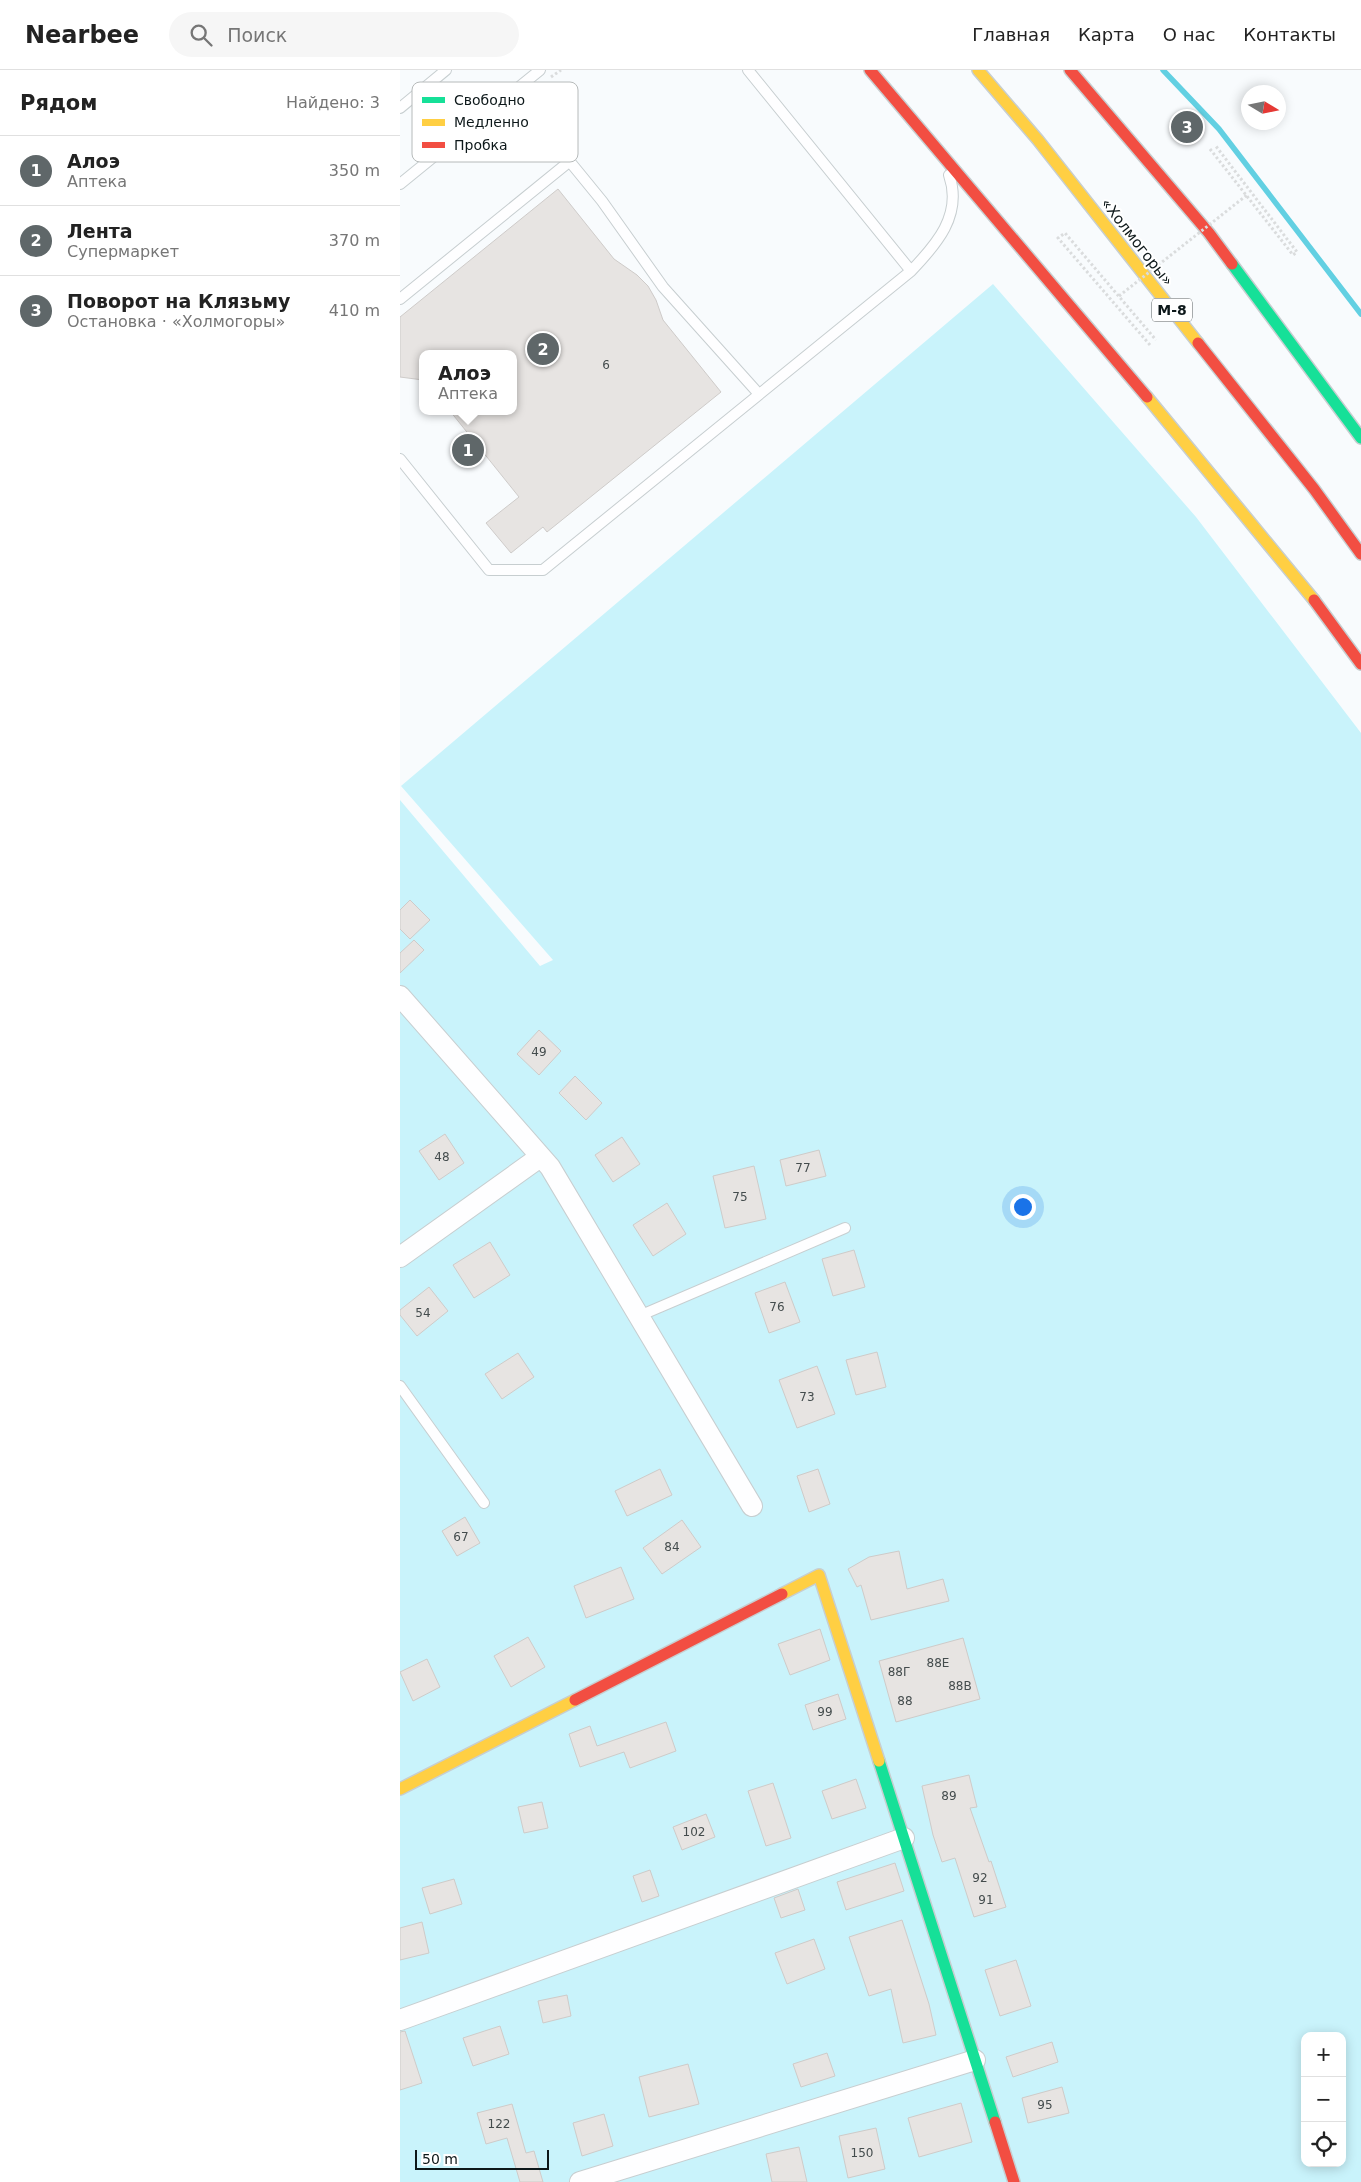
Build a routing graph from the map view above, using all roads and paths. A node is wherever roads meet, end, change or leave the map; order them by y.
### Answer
1 (446, 70) edge
2 (540, 70) edge
3 (748, 70) edge
4 (870, 70) edge
5 (978, 70) edge
6 (1070, 70) edge
7 (431, 82) edge
8 (525, 82) edge
9 (412, 98) edge
10 (400, 108) edge
11 (1215, 146) dead end
12 (1210, 149) dead end
13 (936, 150) junction
14 (427, 162) edge
15 (569, 162) edge
16 (571, 162) edge
17 (400, 184) edge
18 (1247, 195) junction
19 (911, 271) junction
20 (1119, 296) junction
21 (400, 299) edge
22 (1156, 340) dead end
23 (1150, 345) dead end
24 (758, 393) junction
25 (1361, 438) edge
26 (400, 458) edge
27 (1361, 554) edge
28 (1361, 664) edge
29 (400, 996) edge
30 (540, 1157) junction
31 (845, 1228) dead end
32 (400, 1257) edge
33 (639, 1316) junction
34 (400, 1386) edge
35 (484, 1503) dead end
36 (752, 1506) dead end
37 (400, 1789) edge
38 (904, 1838) junction
39 (400, 2020) edge
40 (975, 2060) junction
41 (580, 2182) edge
42 (1014, 2182) edge

1 - 7 lane
2 - 8 lane
3 - 19 lane
4 - 13 main road
5 - 27 main road, «Холмогоры» / М-8
6 - 25 main road
9 - 10 lane
11 - 18 path
12 - 18 path
13 - 19 lane
13 - 28 main road
14 - 17 lane
15 - 21 lane
16 - 24 lane
18 - 20 path, bridge
19 - 24 lane
20 - 22 path
20 - 23 path
24 - 26 lane
29 - 30 street
30 - 32 street
30 - 33 street
31 - 33 lane
33 - 36 street
34 - 35 lane
37 - 38 main road
38 - 39 street
38 - 40 main road
40 - 41 street
40 - 42 main road

